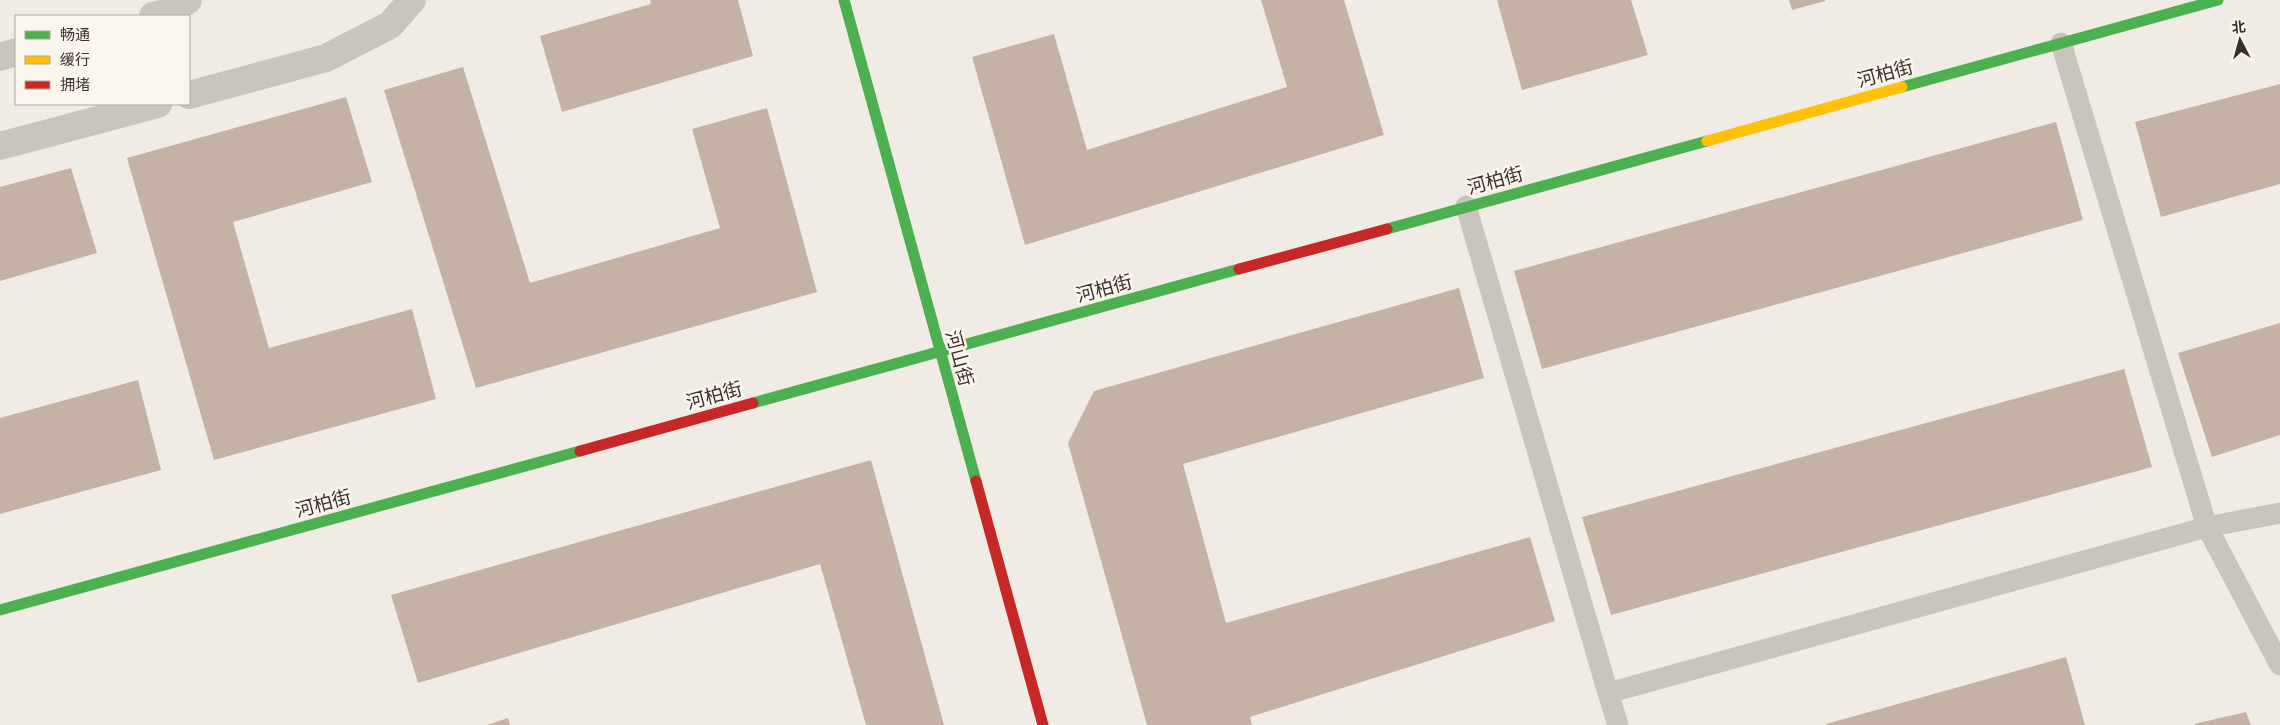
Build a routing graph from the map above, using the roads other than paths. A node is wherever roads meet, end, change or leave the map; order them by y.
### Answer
1 (188, 0) edge
2 (412, 0) edge
3 (844, 0) edge
4 (2218, 0) edge
5 (157, 15) edge
6 (2061, 43) junction
7 (15, 52) edge
8 (0, 57) edge
9 (190, 95) edge
10 (154, 105) edge
11 (0, 146) edge
12 (1466, 206) junction
13 (940, 351) junction
14 (2280, 513) edge
15 (2206, 527) junction
16 (0, 610) edge
17 (2280, 665) edge
18 (1608, 693) junction
19 (1043, 725) edge
20 (1618, 725) edge

1 - 5 street
2 - 9 street
3 - 13 street, 河山街
4 - 6 street, 河柏街
6 - 12 street, 河柏街
6 - 15 lane
7 - 8 street
10 - 11 street
12 - 13 street, 河柏街
12 - 18 lane
13 - 16 street, 河柏街
13 - 19 street, 河山街
14 - 15 lane
15 - 17 lane
15 - 18 lane
18 - 20 lane

